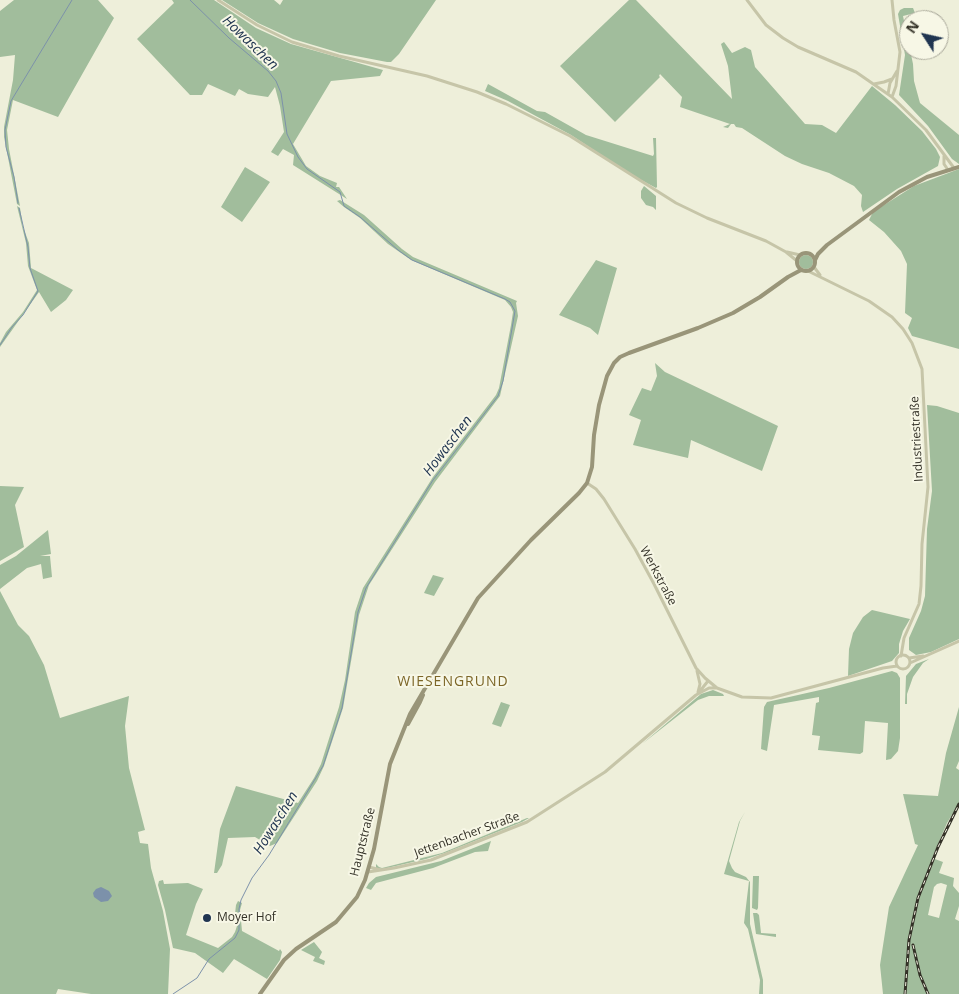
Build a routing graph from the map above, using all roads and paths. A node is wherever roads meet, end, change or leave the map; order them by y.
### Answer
1 (218, 0) edge
2 (747, 0) edge
3 (892, 0) edge
4 (897, 71) junction
5 (892, 78) junction
6 (874, 84) junction
7 (888, 94) junction
8 (892, 97) junction
9 (944, 155) junction
10 (944, 164) junction
11 (957, 167) edge
12 (948, 170) junction
13 (939, 173) junction
14 (827, 245) junction
15 (786, 252) junction
16 (809, 254) junction
17 (800, 255) junction
18 (815, 260) junction
19 (797, 263) junction
20 (814, 267) junction
21 (801, 270) junction
22 (808, 271) junction
23 (788, 277) junction
24 (824, 278) junction
25 (587, 483) junction
26 (959, 641) edge
27 (903, 643) junction
28 (900, 656) junction
29 (908, 656) junction
30 (926, 656) junction
31 (910, 663) junction
32 (897, 664) junction
33 (696, 668) junction
34 (708, 682) junction
35 (717, 688) junction
36 (697, 694) junction
37 (369, 867) junction
38 (382, 870) junction
39 (368, 872) junction
40 (260, 994) edge

1 - 15 street
2 - 6 street
3 - 4 street
4 - 5 street
4 - 8 street
5 - 6 street
5 - 7 street
6 - 7 street
7 - 8 street
8 - 9 street
9 - 10 street
9 - 11 street
10 - 12 street
10 - 13 street
11 - 12 main road
12 - 13 main road
13 - 14 main road
14 - 16 main road
14 - 18 main road
15 - 17 street
15 - 19 street
16 - 17 main road
16 - 18 main road
17 - 19 main road
18 - 20 main road
19 - 21 main road
19 - 23 main road
20 - 22 main road
20 - 24 street, Industriestraße
21 - 22 main road
21 - 23 main road
22 - 24 street, Industriestraße
23 - 25 main road
24 - 27 street, Industriestraße
25 - 33 street, Werkstraße
25 - 37 main road, Hauptstraße
26 - 30 street
27 - 28 street, Industriestraße
27 - 29 street
28 - 29 street
28 - 32 street
29 - 30 street
29 - 31 street
30 - 31 street
31 - 32 street
32 - 35 street
33 - 34 street, Werkstraße
33 - 36 street
34 - 35 street
34 - 36 street, Jettenbacher Straße
35 - 36 street, Jettenbacher Straße
36 - 38 street, Jettenbacher Straße
37 - 38 street, Jettenbacher Straße
37 - 39 main road, Hauptstraße
38 - 39 street, Jettenbacher Straße
39 - 40 main road, Hauptstraße

